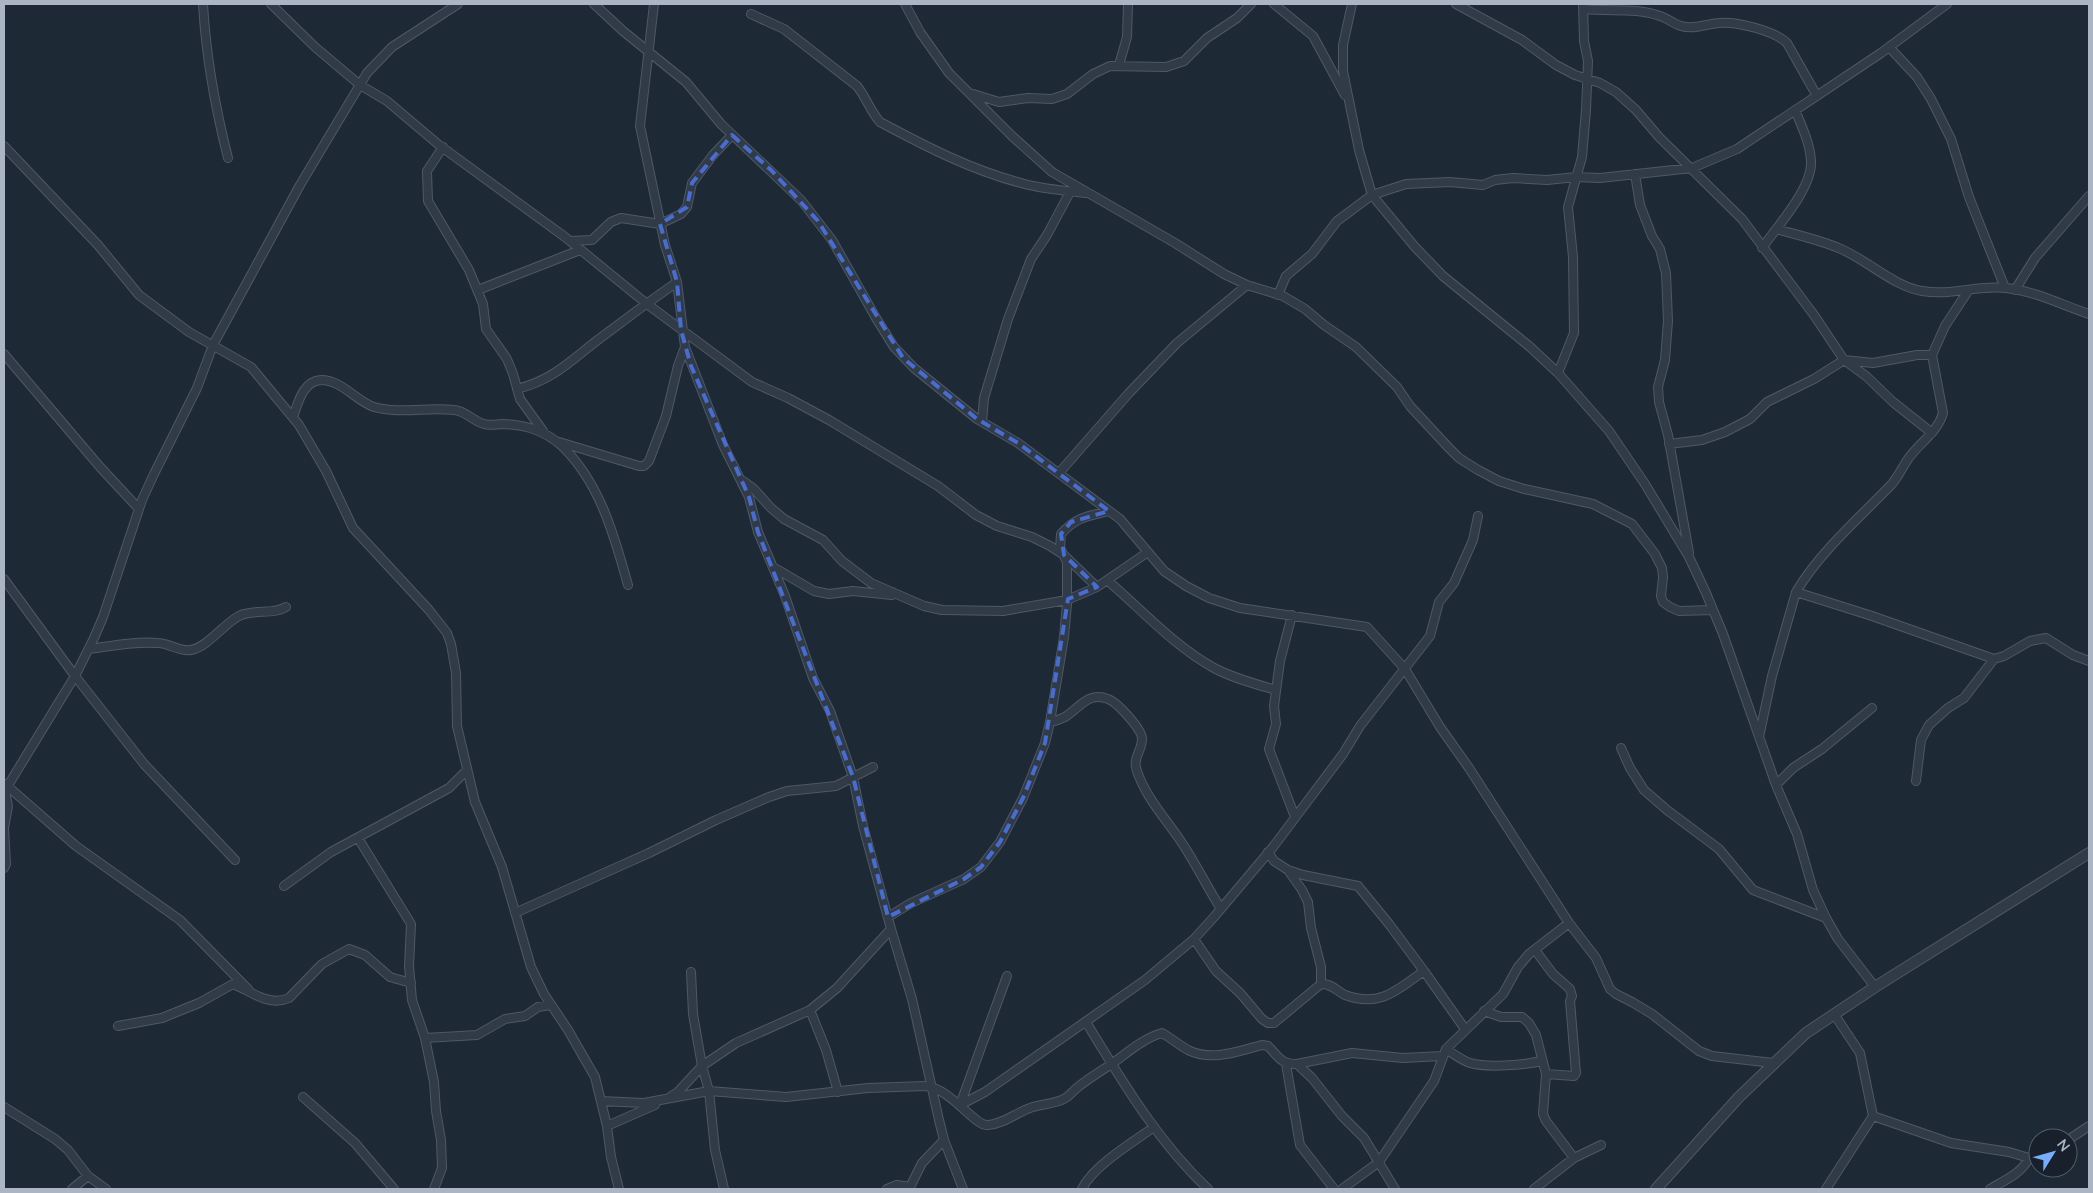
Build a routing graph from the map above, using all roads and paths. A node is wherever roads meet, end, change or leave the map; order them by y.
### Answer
1 (203, 4) edge
2 (271, 4) edge
3 (458, 4) edge
4 (594, 4) edge
5 (654, 4) edge
6 (905, 4) edge
7 (1128, 4) edge
8 (1251, 4) edge
9 (1274, 4) edge
10 (1352, 4) edge
11 (1456, 4) edge
12 (1636, 4) edge
13 (1947, 4) edge
14 (1584, 7) edge
15 (1644, 13) junction
16 (751, 14) dead end
17 (1889, 47) junction
18 (649, 52) junction
19 (1120, 65) junction
20 (1587, 80) junction
21 (360, 85) junction
22 (968, 92) junction
23 (1817, 96) junction
24 (1348, 99) junction
25 (1795, 110) junction
26 (732, 135) junction
27 (4, 146) edge
28 (443, 147) junction
29 (228, 158) dead end
30 (1692, 168) junction
31 (1635, 174) junction
32 (1576, 177) junction
33 (1070, 192) junction
34 (1089, 194) junction
35 (1372, 195) junction
36 (2089, 196) edge
37 (660, 224) junction
38 (1776, 228) junction
39 (570, 241) junction
40 (1762, 248) junction
41 (580, 250) junction
42 (677, 282) junction
43 (1247, 285) junction
44 (2005, 288) junction
45 (478, 290) junction
46 (2015, 290) junction
47 (1968, 291) junction
48 (1278, 295) junction
49 (647, 304) junction
50 (2089, 314) edge
51 (682, 330) junction
52 (213, 345) junction
53 (685, 347) junction
54 (4, 354) edge
55 (1932, 355) junction
56 (1844, 360) junction
57 (1558, 372) junction
58 (517, 389) junction
59 (293, 417) junction
60 (982, 422) junction
61 (544, 433) junction
62 (1932, 433) junction
63 (553, 440) junction
64 (1669, 444) junction
65 (1059, 473) junction
66 (743, 481) junction
67 (139, 509) junction
68 (1109, 511) junction
69 (1478, 516) dead end
70 (1148, 552) junction
71 (1064, 555) junction
72 (1690, 557) junction
73 (773, 567) junction
74 (4, 579) edge
75 (1107, 580) junction
76 (628, 585) dead end
77 (1097, 587) junction
78 (1796, 592) junction
79 (899, 595) junction
80 (1067, 600) junction
81 (286, 607) dead end
82 (1713, 610) junction
83 (1292, 615) junction
84 (89, 649) junction
85 (1994, 659) junction
86 (2089, 661) edge
87 (1405, 669) junction
88 (75, 676) junction
89 (1276, 690) junction
90 (1872, 708) dead end
91 (1050, 722) junction
92 (1759, 739) junction
93 (1621, 748) dead end
94 (873, 767) dead end
95 (466, 770) junction
96 (853, 776) junction
97 (1916, 781) dead end
98 (1776, 786) junction
99 (5, 788) edge
100 (1295, 817) junction
101 (358, 838) junction
102 (1268, 852) junction
103 (2089, 853) edge
104 (236, 860) dead end
105 (4, 868) edge
106 (1288, 870) junction
107 (284, 886) dead end
108 (1221, 908) junction
109 (515, 913) junction
110 (888, 917) junction
111 (1826, 918) junction
112 (1569, 923) junction
113 (891, 929) junction
114 (1194, 939) junction
115 (1536, 950) junction
116 (1424, 971) junction
117 (691, 972) dead end
118 (1007, 976) dead end
119 (411, 983) junction
120 (1321, 984) junction
121 (1875, 987) junction
122 (256, 996) junction
123 (550, 1004) junction
124 (810, 1010) junction
125 (1484, 1011) junction
126 (1834, 1014) junction
127 (1086, 1022) junction
128 (118, 1026) dead end
129 (1465, 1029) junction
130 (425, 1038) junction
131 (1444, 1052) junction
132 (1542, 1061) junction
133 (1773, 1063) junction
134 (1112, 1064) junction
135 (1286, 1064) junction
136 (1297, 1064) junction
137 (702, 1066) junction
138 (1546, 1074) junction
139 (930, 1086) junction
140 (709, 1091) junction
141 (838, 1092) junction
142 (303, 1097) dead end
143 (664, 1100) junction
144 (601, 1101) junction
145 (960, 1105) junction
146 (4, 1107) edge
147 (1873, 1116) junction
148 (607, 1126) junction
149 (2089, 1126) edge
150 (1154, 1127) junction
151 (2078, 1133) edge
152 (944, 1140) junction
153 (1601, 1145) dead end
154 (1574, 1158) junction
155 (2028, 1158) edge
156 (2028, 1160) edge
157 (1379, 1162) junction
158 (88, 1176) junction
159 (910, 1188) edge
160 (72, 1189) edge
161 (106, 1189) edge
162 (394, 1189) edge
163 (434, 1189) edge
164 (619, 1189) edge
165 (724, 1189) edge
166 (887, 1189) edge
167 (964, 1189) edge
168 (1082, 1189) edge
169 (1208, 1189) edge
170 (1334, 1189) edge
171 (1342, 1189) edge
172 (1395, 1189) edge
173 (1534, 1189) edge
174 (1656, 1189) edge
175 (1826, 1189) edge
176 (1990, 1189) edge

1 - 29 street
2 - 21 street
3 - 21 street
4 - 18 street
5 - 18 street
6 - 22 street
7 - 19 street
8 - 19 street
9 - 24 street
10 - 24 street
11 - 20 street
12 - 15 street
13 - 17 street
14 - 15 street
14 - 20 street
15 - 23 street
16 - 33 street
17 - 23 street
17 - 44 street
18 - 26 street
18 - 37 street
19 - 22 street
20 - 30 street
20 - 32 street
21 - 28 street
21 - 52 street
22 - 34 street
23 - 25 street
24 - 35 street
25 - 30 street
25 - 38 street
26 - 37 street
26 - 60 street
27 - 52 street
28 - 39 street
28 - 45 street
30 - 31 street
30 - 40 street
31 - 32 street
31 - 64 street
32 - 35 street
32 - 57 street
33 - 34 street
33 - 60 street
34 - 43 street
35 - 48 street
35 - 57 street
36 - 46 street
37 - 39 street
37 - 42 street
38 - 40 street
38 - 47 street
39 - 41 street
40 - 56 street
41 - 45 street
41 - 49 street
42 - 49 street
42 - 51 street
43 - 48 street
43 - 65 street
44 - 46 street
44 - 47 street
45 - 58 street
46 - 50 street
47 - 55 street
48 - 82 street
49 - 51 street
49 - 58 street
51 - 53 street
51 - 71 street
52 - 59 street
52 - 67 street
53 - 63 street
53 - 66 street
54 - 67 street
55 - 56 street
55 - 62 street
56 - 62 street
56 - 64 street
57 - 72 street
58 - 61 street
59 - 61 street
59 - 95 street
60 - 65 street
61 - 63 street
62 - 78 street
63 - 76 street
64 - 72 street
65 - 68 street
66 - 73 street
66 - 79 street
67 - 84 street
68 - 70 street
68 - 71 street
69 - 87 street
70 - 75 street
70 - 83 street
71 - 77 street
71 - 80 street
72 - 82 street
73 - 79 street
73 - 96 street
74 - 88 street
75 - 77 street
75 - 89 street
77 - 80 street
78 - 85 street
78 - 92 street
79 - 80 street
80 - 91 street
81 - 84 street
82 - 92 street
83 - 87 street
83 - 89 street
84 - 88 street
85 - 86 street
85 - 97 street
87 - 100 street
87 - 112 street
88 - 99 street
88 - 104 street
89 - 100 street
90 - 98 street
91 - 108 street
91 - 110 street
92 - 98 street
93 - 111 street
94 - 96 street
95 - 101 street
95 - 109 street
96 - 109 street
96 - 110 street
98 - 111 street
99 - 105 street
99 - 122 street
100 - 102 street
101 - 107 street
101 - 119 street
102 - 106 street
102 - 108 street
103 - 121 street
106 - 116 street
106 - 120 street
108 - 114 street
109 - 123 street
110 - 113 street
111 - 121 street
112 - 115 street
112 - 133 street
113 - 124 street
113 - 139 street
114 - 120 street
114 - 127 street
115 - 125 street
115 - 138 street
116 - 120 street
116 - 129 street
117 - 137 street
118 - 145 street
119 - 122 street
119 - 130 street
121 - 126 street
122 - 128 street
123 - 130 street
123 - 144 street
124 - 137 street
124 - 141 street
125 - 129 street
125 - 132 street
126 - 133 street
126 - 147 street
127 - 134 street
127 - 145 street
129 - 131 street
130 - 163 street
131 - 132 street
131 - 136 street
131 - 157 street
132 - 138 street
133 - 174 street
134 - 135 street
134 - 145 street
134 - 150 street
135 - 136 street
135 - 170 street
136 - 157 street
137 - 140 street
137 - 143 street
138 - 154 street
139 - 141 street
139 - 145 street
139 - 152 street
140 - 141 street
140 - 143 street
140 - 165 street
142 - 162 street
143 - 144 street
143 - 148 street
144 - 148 street
146 - 158 street
147 - 155 street
147 - 175 street
148 - 164 street
149 - 151 street
150 - 168 street
150 - 169 street
152 - 159 street
152 - 167 street
153 - 154 street
154 - 173 street
156 - 176 street
157 - 171 street
157 - 172 street
158 - 160 street
158 - 161 street
159 - 166 street

